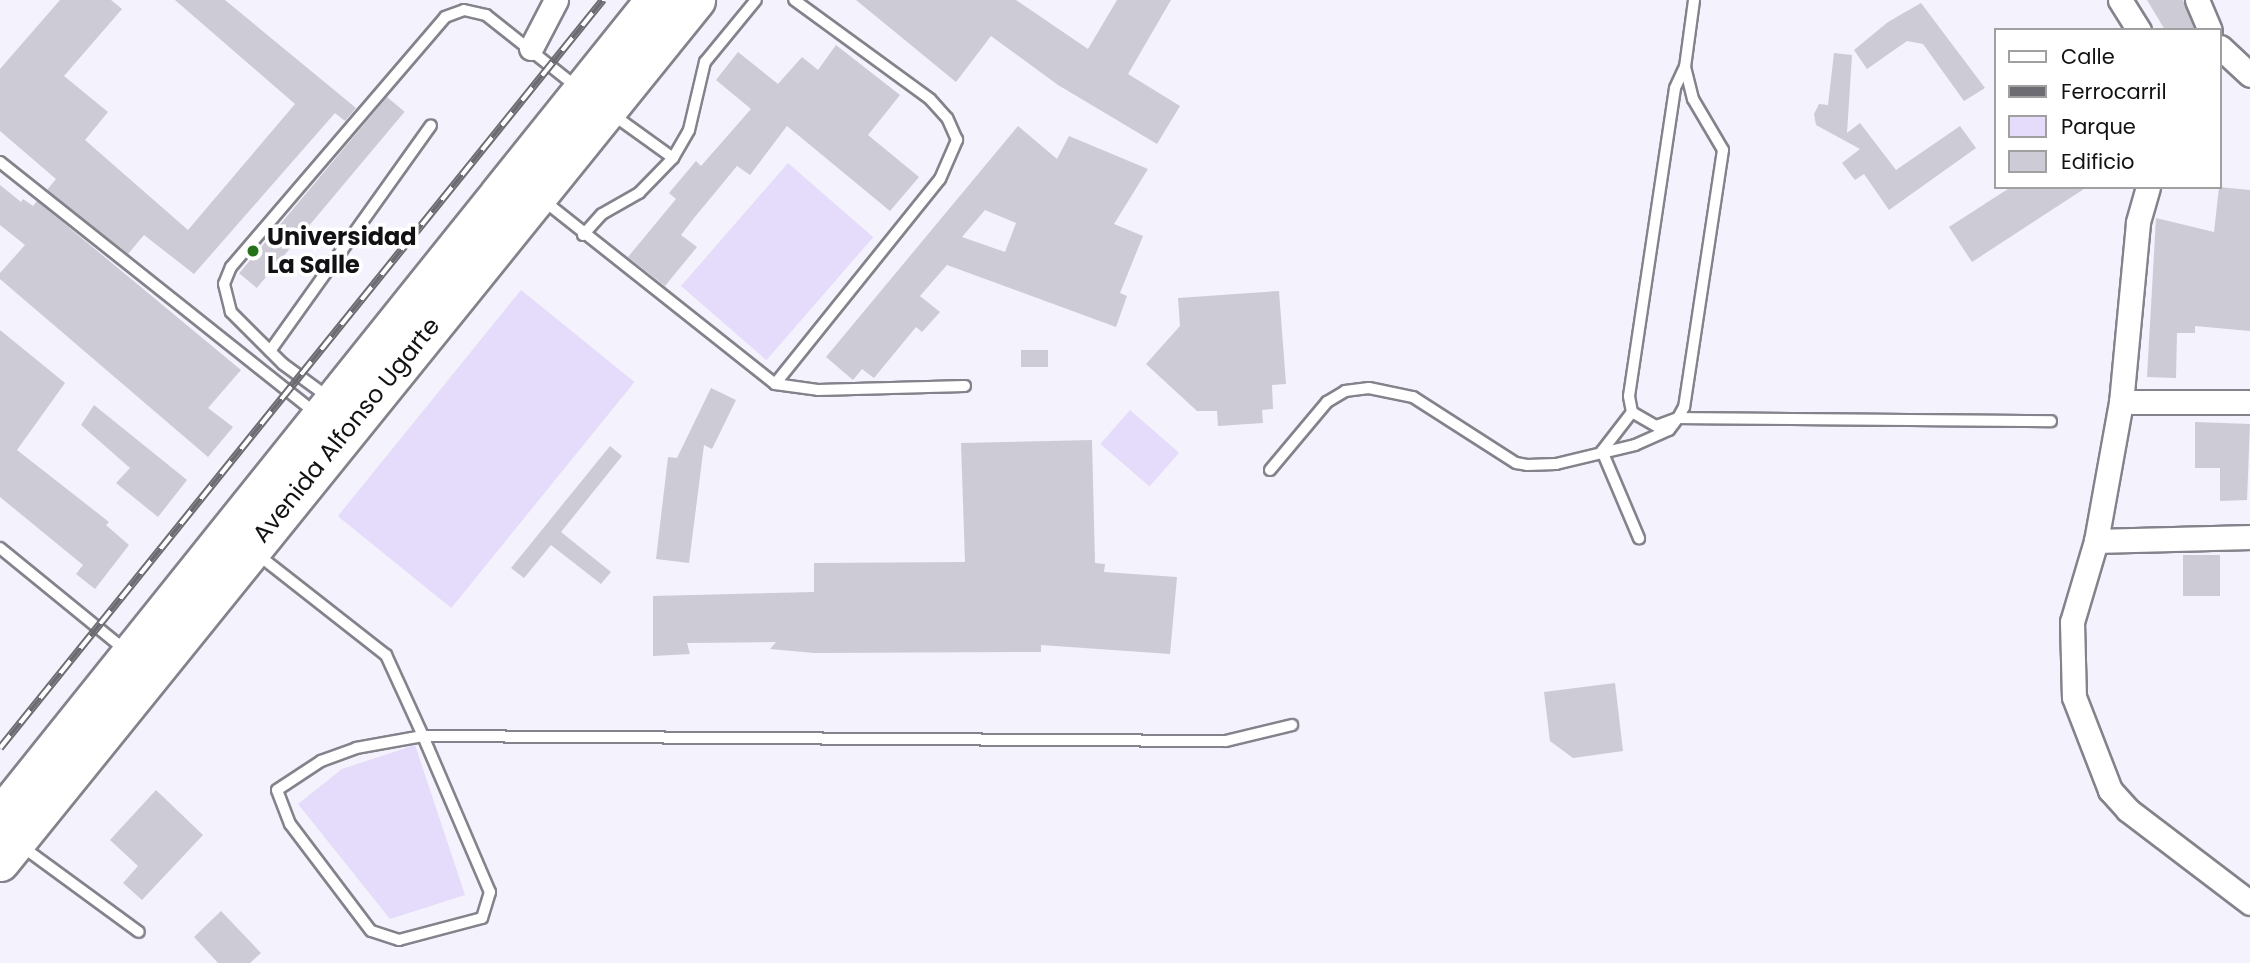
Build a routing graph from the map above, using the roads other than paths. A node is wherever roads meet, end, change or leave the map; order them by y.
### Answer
1 (556, 0) edge
2 (654, 0) edge
3 (696, 0) edge
4 (756, 0) edge
5 (794, 0) edge
6 (1694, 0) edge
7 (2120, 0) edge
8 (2197, 0) edge
9 (2138, 28) edge
10 (2209, 28) edge
11 (531, 48) junction
12 (2222, 49) edge
13 (1685, 67) junction
14 (2250, 75) edge
15 (594, 100) junction
16 (431, 125) dead end
17 (673, 158) junction
18 (0, 162) edge
19 (525, 186) junction
20 (2147, 189) edge
21 (583, 235) junction
22 (270, 351) junction
23 (775, 384) junction
24 (965, 386) dead end
25 (2121, 401) junction
26 (2250, 401) edge
27 (1632, 412) junction
28 (338, 417) junction
29 (1678, 418) junction
30 (2052, 421) dead end
31 (1602, 451) junction
32 (1270, 470) dead end
33 (2250, 537) edge
34 (1639, 538) dead end
35 (239, 540) junction
36 (2096, 541) junction
37 (0, 548) edge
38 (141, 663) junction
39 (1292, 725) dead end
40 (423, 736) junction
41 (6, 839) edge
42 (2250, 903) edge
43 (139, 932) dead end

1 - 11 street
2 - 15 main road, Avenida Alfonso Ugarte
3 - 15 main road, Avenida Alfonso Ugarte
4 - 17 lane
5 - 23 lane
6 - 13 lane
7 - 9 street
8 - 10 street
11 - 15 lane
11 - 22 lane
12 - 14 street
13 - 27 lane
13 - 29 lane
15 - 17 lane
15 - 19 main road, Avenida Alfonso Ugarte
16 - 22 lane
17 - 21 lane
18 - 28 lane
19 - 21 lane
19 - 28 main road, Avenida Alfonso Ugarte
20 - 25 street
21 - 23 lane
22 - 28 lane
23 - 24 lane
25 - 26 street
25 - 36 street
27 - 29 lane
27 - 31 lane
28 - 35 main road, Avenida Alfonso Ugarte
29 - 30 lane
29 - 31 lane
31 - 32 lane
31 - 34 lane
33 - 36 street
35 - 38 main road, Avenida Alfonso Ugarte
35 - 40 lane
36 - 42 street
37 - 38 lane
38 - 41 main road, Avenida Alfonso Ugarte
39 - 40 lane
40 - 40 lane
41 - 43 lane

